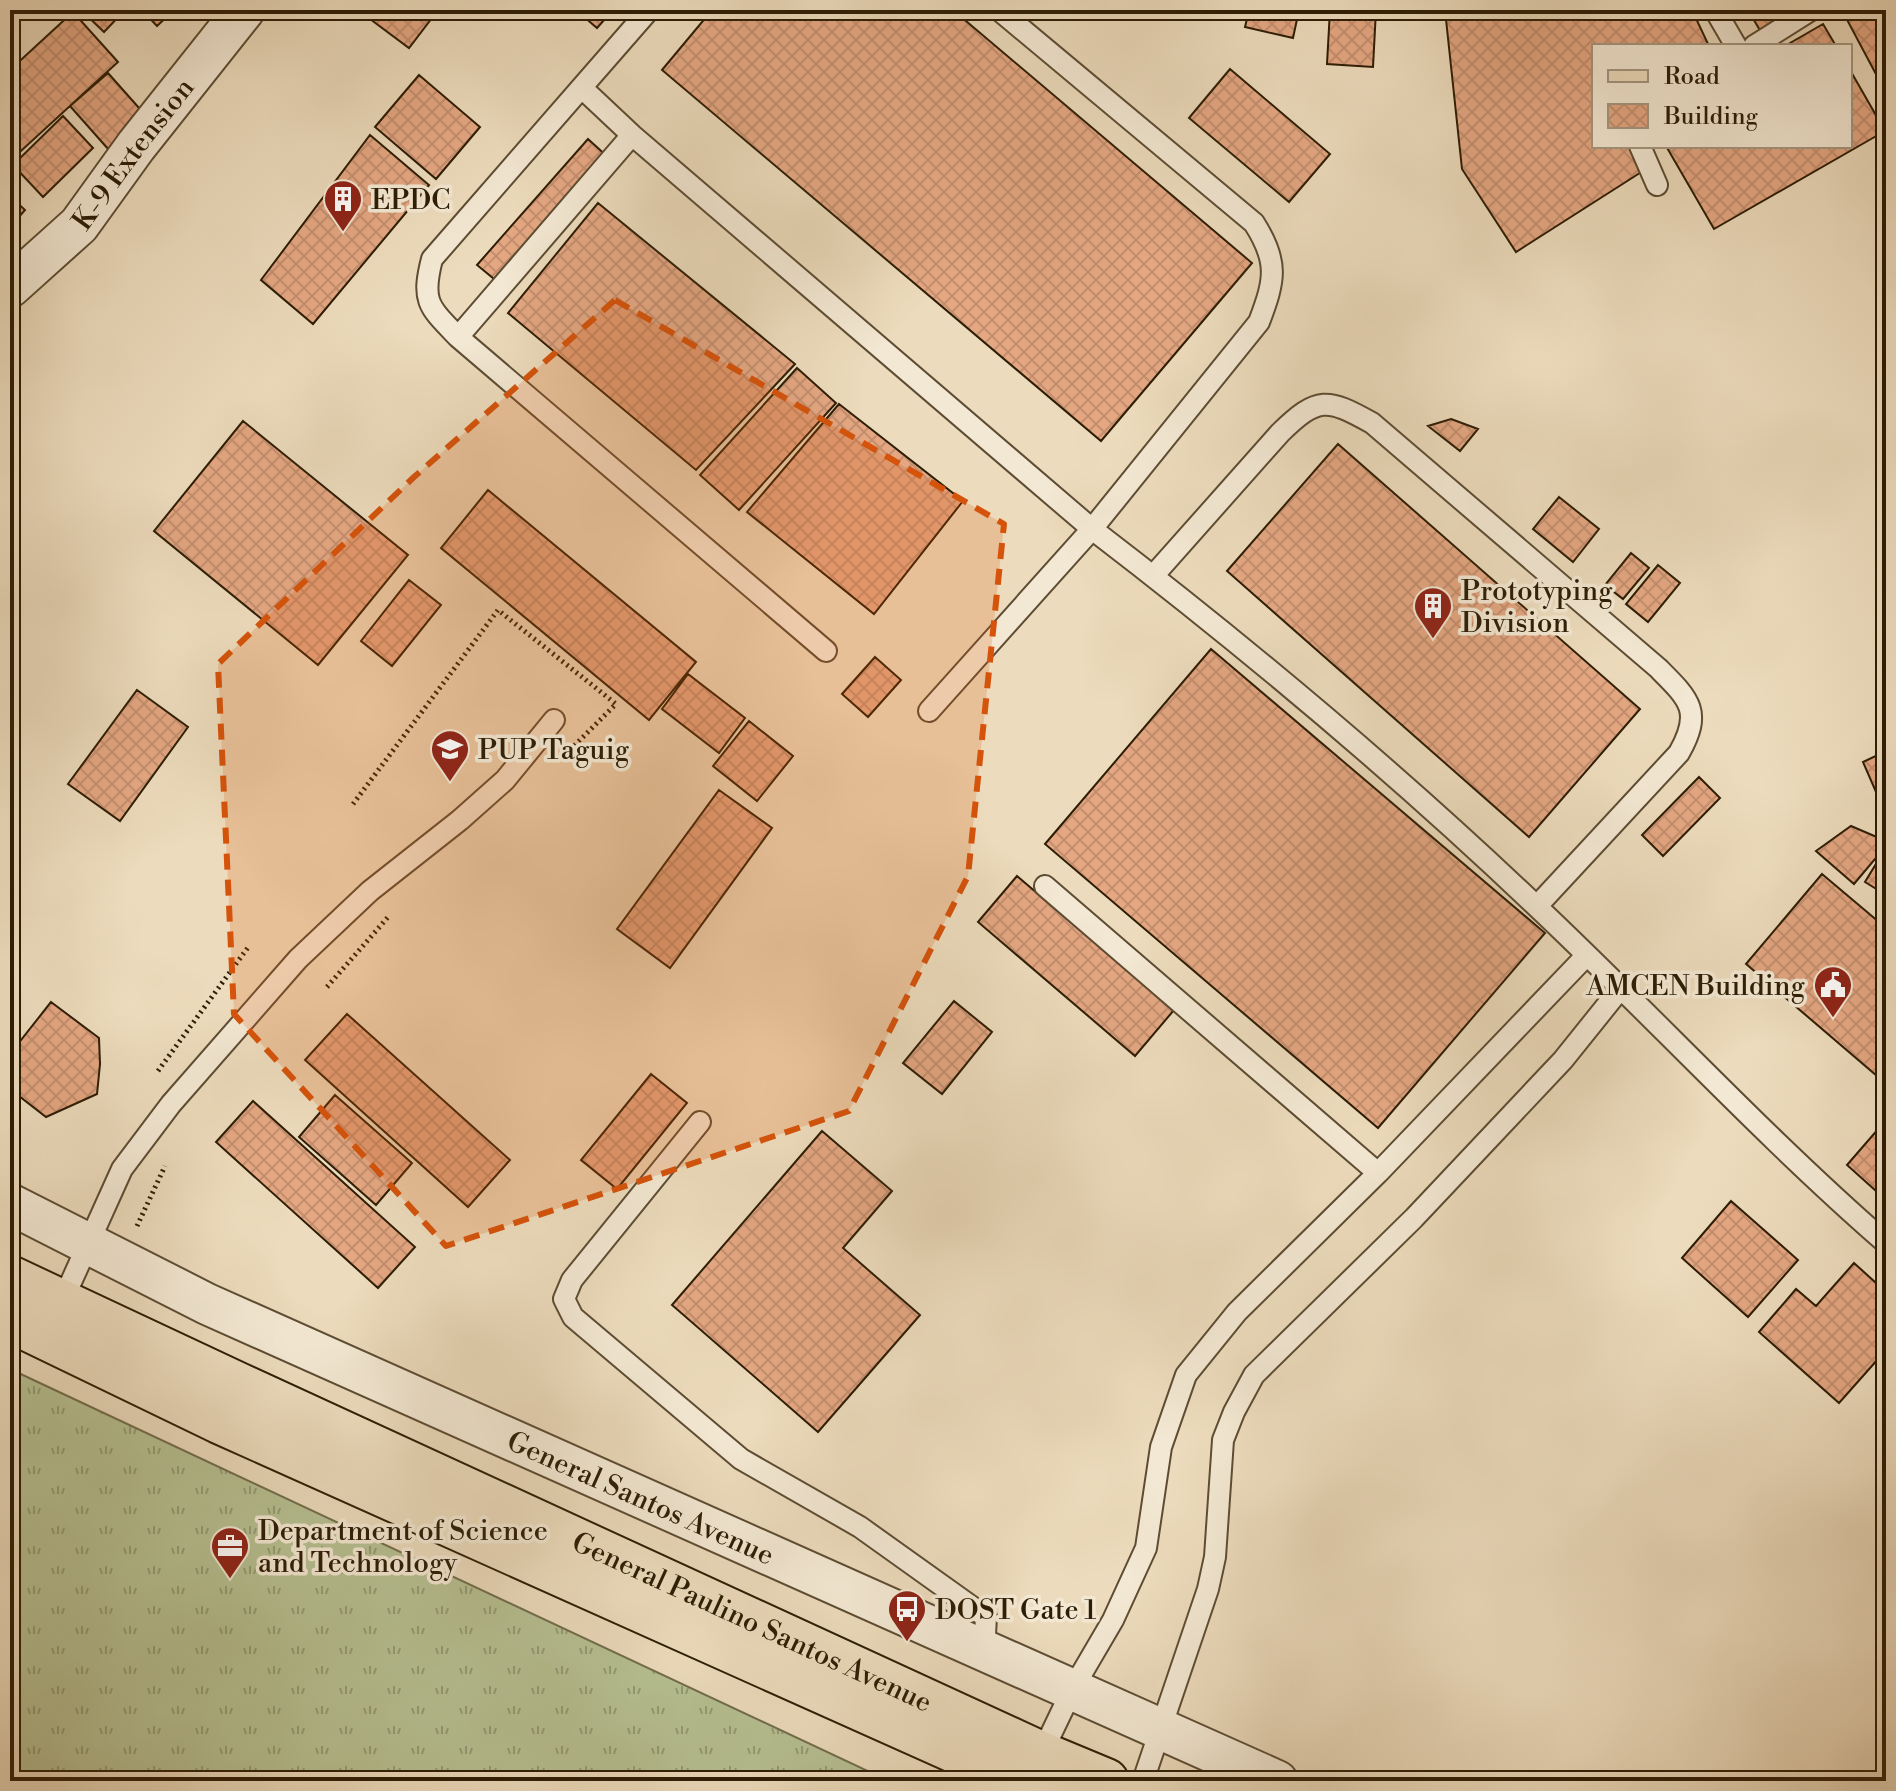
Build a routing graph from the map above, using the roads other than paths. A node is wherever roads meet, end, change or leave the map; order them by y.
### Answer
1 (244, 10) edge
2 (649, 10) edge
3 (999, 10) edge
4 (1715, 10) edge
5 (1811, 10) edge
6 (1735, 44) edge
7 (1757, 44) edge
8 (582, 88) junction
9 (632, 135) junction
10 (1641, 148) edge
11 (1657, 185) dead end
12 (10, 287) edge
13 (458, 337) junction
14 (1092, 529) junction
15 (1153, 576) junction
16 (826, 651) dead end
17 (929, 711) dead end
18 (554, 720) dead end
19 (1045, 886) dead end
20 (1537, 906) junction
21 (1586, 956) junction
22 (1620, 989) junction
23 (700, 1122) dead end
24 (1378, 1173) junction
25 (10, 1204) edge
26 (1886, 1243) edge
27 (89, 1244) junction
28 (10, 1278) edge
29 (62, 1302) junction
30 (10, 1320) edge
31 (984, 1652) junction
32 (1072, 1690) junction
33 (1162, 1729) junction
34 (1030, 1772) edge
35 (1106, 1781) edge
36 (1143, 1781) edge
37 (1277, 1781) edge

1 - 12 street, K-9 Extension
2 - 8 lane
3 - 14 lane
4 - 6 lane
5 - 7 lane
8 - 9 lane
8 - 13 lane
9 - 13 lane
9 - 14 lane
10 - 11 lane
13 - 16 lane
14 - 15 lane
14 - 17 lane
15 - 20 lane
15 - 20 lane
18 - 27 lane
19 - 24 lane
20 - 21 lane
21 - 22 lane
21 - 24 lane
22 - 26 lane
22 - 33 lane
23 - 31 lane
24 - 32 lane
25 - 27 street, General Santos Avenue
27 - 29 lane
27 - 31 street, General Santos Avenue
28 - 29 main road, General Paulino Santos Avenue
29 - 34 main road, General Paulino Santos Avenue
30 - 34 main road, General Paulino Santos Avenue
31 - 32 street, General Santos Avenue
32 - 33 street, General Santos Avenue
32 - 34 lane
33 - 36 lane
33 - 37 street, General Santos Avenue
34 - 35 main road, General Paulino Santos Avenue

